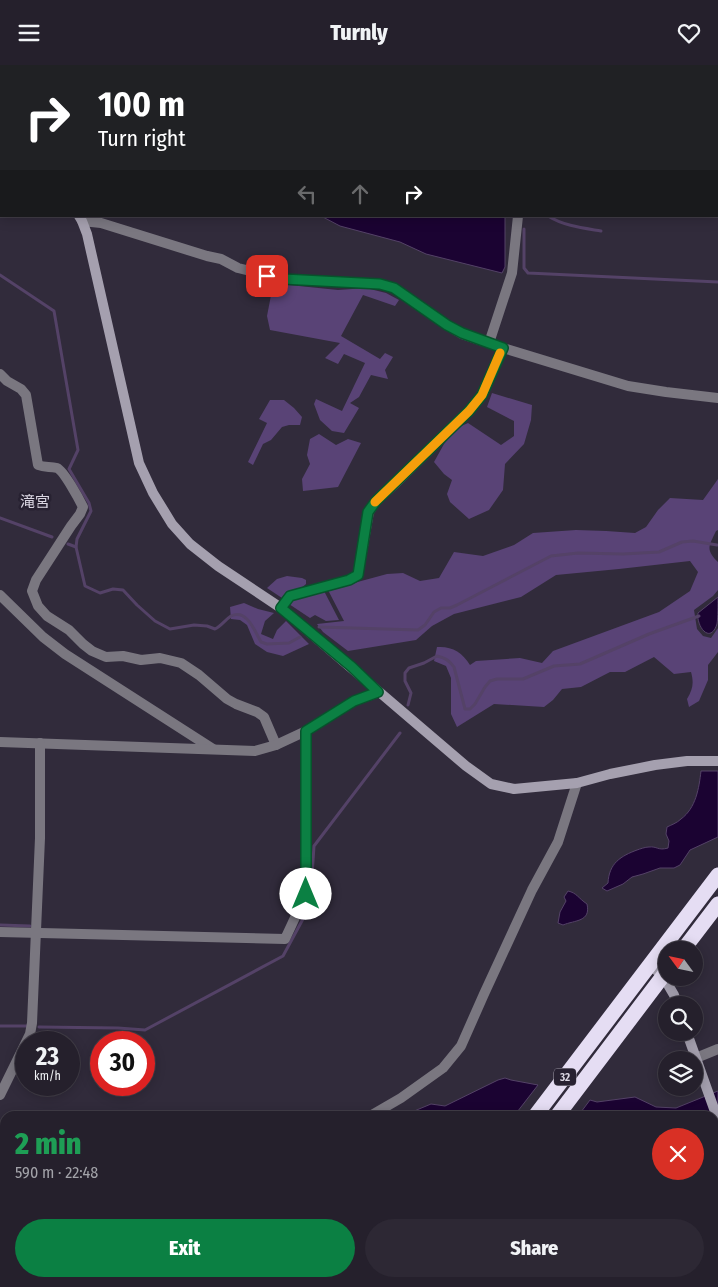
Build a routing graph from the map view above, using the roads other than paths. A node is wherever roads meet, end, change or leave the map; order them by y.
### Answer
1 (518, 217) edge
2 (81, 219) edge
3 (489, 343) junction
4 (503, 348) junction
5 (0, 374) edge
6 (718, 398) edge
7 (0, 595) edge
8 (281, 608) junction
9 (378, 692) junction
10 (306, 731) junction
11 (0, 742) edge
12 (40, 743) junction
13 (276, 745) junction
14 (214, 750) junction
15 (718, 761) edge
16 (577, 783) junction
17 (718, 875) edge
18 (718, 904) edge
19 (0, 932) edge
20 (35, 933) junction
21 (690, 941) edge
22 (650, 965) junction
23 (658, 970) edge
24 (658, 983) edge
25 (718, 1049) edge
26 (703, 1055) edge
27 (703, 1078) edge
28 (0, 1095) edge
29 (379, 1111) edge
30 (539, 1111) edge
31 (561, 1111) edge
32 (715, 1111) edge

1 - 3 street
2 - 3 street
2 - 8 street
3 - 4 street
4 - 6 street
4 - 8 street
5 - 13 street
7 - 14 street
8 - 9 street
9 - 10 street
9 - 16 street
10 - 13 street
10 - 20 street
11 - 12 street
12 - 14 street
12 - 20 street
13 - 14 street
15 - 16 street
16 - 29 street
17 - 22 highway, 32
18 - 21 highway
19 - 20 street
20 - 28 street
22 - 23 street
22 - 30 highway, 32
24 - 31 highway, 32
25 - 26 street
27 - 32 street

